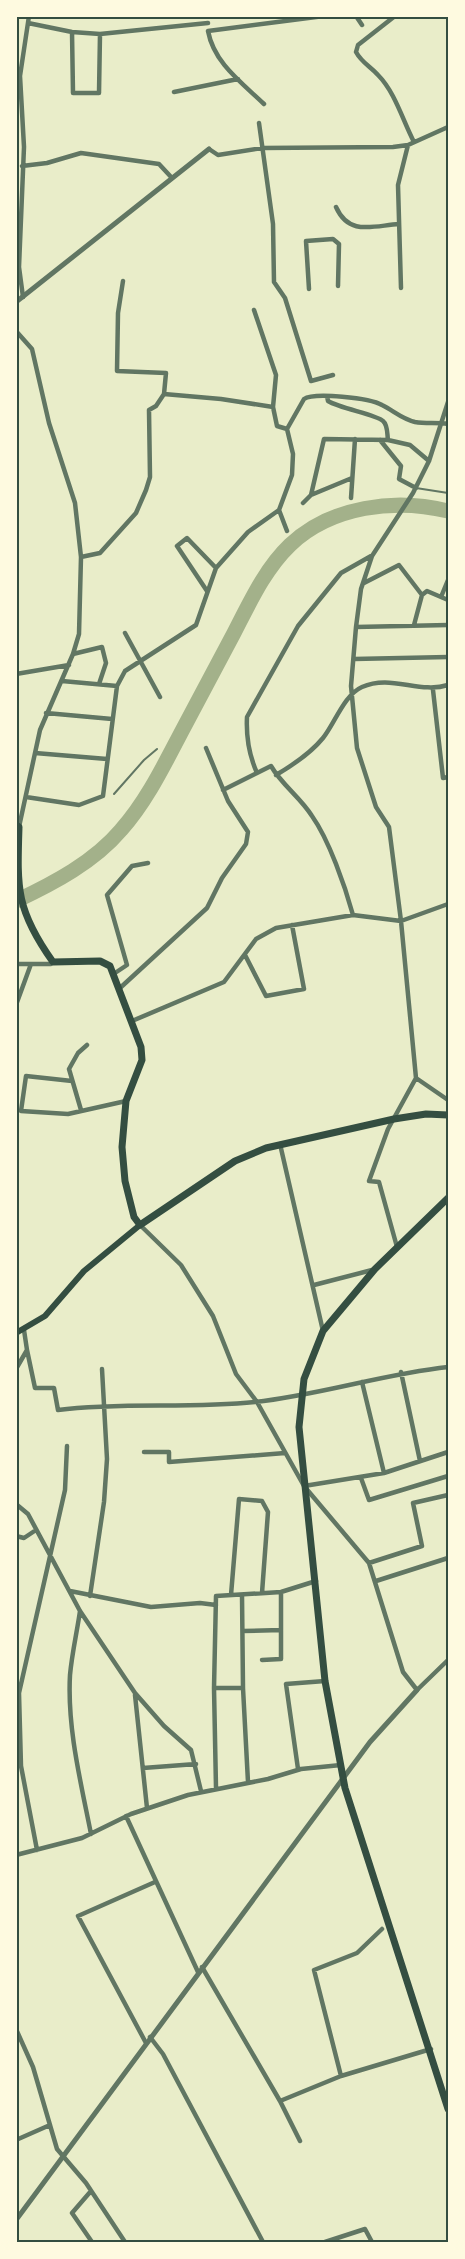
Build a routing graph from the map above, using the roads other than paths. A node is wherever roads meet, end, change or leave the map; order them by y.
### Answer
1 (29, 16) edge
2 (324, 16) edge
3 (356, 16) edge
4 (395, 16) edge
5 (208, 20) edge
6 (27, 24) junction
7 (362, 25) dead end
8 (208, 31) junction
9 (72, 32) junction
10 (100, 34) junction
11 (238, 79) junction
12 (174, 93) dead end
13 (264, 104) dead end
14 (259, 123) dead end
15 (448, 127) edge
16 (414, 142) junction
17 (408, 145) junction
18 (262, 148) junction
19 (209, 149) joint
20 (20, 169) edge
21 (172, 178) junction
22 (336, 207) dead end
23 (19, 208) edge
24 (399, 224) junction
25 (123, 281) dead end
26 (338, 286) dead end
27 (401, 288) dead end
28 (309, 289) dead end
29 (23, 297) junction
30 (16, 302) edge
31 (254, 310) dead end
32 (16, 332) edge
33 (333, 375) dead end
34 (164, 394) junction
35 (327, 396) junction
36 (448, 402) edge
37 (273, 407) junction
38 (446, 424) edge
39 (287, 429) junction
40 (354, 439) junction
41 (380, 440) junction
42 (388, 440) junction
43 (429, 461) junction
44 (352, 478) junction
45 (414, 491) junction
46 (448, 493) edge
47 (311, 495) junction
48 (351, 498) dead end
49 (303, 502) dead end
50 (279, 510) junction
51 (287, 531) dead end
52 (372, 556) junction
53 (81, 557) junction
54 (216, 568) junction
55 (448, 580) edge
56 (364, 583) junction
57 (207, 591) junction
58 (422, 595) junction
59 (441, 597) junction
60 (448, 600) edge
61 (414, 625) junction
62 (448, 625) edge
63 (356, 627) junction
64 (124, 633) dead end
65 (73, 654) junction
66 (448, 657) edge
67 (354, 659) junction
68 (141, 662) junction
69 (69, 665) junction
70 (16, 674) edge
71 (62, 681) junction
72 (99, 684) junction
73 (448, 685) edge
74 (117, 686) junction
75 (433, 690) junction
76 (351, 696) junction
77 (160, 697) dead end
78 (46, 713) junction
79 (112, 719) junction
80 (206, 748) dead end
81 (158, 749) dead end
82 (35, 753) junction
83 (107, 759) junction
84 (256, 773) junction
85 (276, 776) junction
86 (448, 777) edge
87 (223, 790) junction
88 (114, 794) dead end
89 (26, 797) junction
90 (18, 826) edge
91 (148, 863) dead end
92 (17, 871) edge
93 (448, 904) edge
94 (353, 915) junction
95 (401, 921) junction
96 (292, 926) junction
97 (245, 955) junction
98 (53, 962) junction
99 (16, 964) edge
100 (31, 964) junction
101 (115, 973) junction
102 (120, 988) junction
103 (16, 1005) edge
104 (132, 1021) junction
105 (87, 1044) dead end
106 (416, 1078) junction
107 (72, 1081) junction
108 (448, 1100) edge
109 (126, 1101) junction
110 (81, 1110) junction
111 (448, 1114) edge
112 (394, 1119) junction
113 (279, 1143) junction
114 (448, 1198) edge
115 (140, 1226) junction
116 (397, 1247) junction
117 (375, 1269) junction
118 (314, 1285) junction
119 (24, 1330) junction
120 (323, 1331) junction
121 (16, 1333) edge
122 (27, 1350) junction
123 (448, 1367) edge
124 (16, 1369) edge
125 (102, 1369) dead end
126 (400, 1372) junction
127 (362, 1382) junction
128 (300, 1394) junction
129 (257, 1402) junction
130 (105, 1405) junction
131 (67, 1446) dead end
132 (144, 1452) dead end
133 (448, 1452) edge
134 (285, 1453) junction
135 (420, 1461) junction
136 (384, 1473) junction
137 (448, 1476) edge
138 (361, 1478) junction
139 (304, 1486) junction
140 (448, 1495) edge
141 (16, 1504) edge
142 (36, 1530) junction
143 (16, 1536) edge
144 (51, 1558) junction
145 (448, 1558) edge
146 (369, 1563) junction
147 (316, 1581) junction
148 (376, 1581) junction
149 (70, 1591) junction
150 (281, 1592) junction
151 (262, 1593) junction
152 (242, 1594) junction
153 (231, 1595) junction
154 (90, 1596) junction
155 (216, 1605) junction
156 (80, 1611) junction
157 (281, 1630) junction
158 (243, 1631) junction
159 (262, 1660) dead end
160 (448, 1660) edge
161 (325, 1682) junction
162 (214, 1688) junction
163 (243, 1688) junction
164 (417, 1690) junction
165 (135, 1693) junction
166 (196, 1764) junction
167 (341, 1764) junction
168 (142, 1768) junction
169 (298, 1769) junction
170 (343, 1779) junction
171 (248, 1782) junction
172 (216, 1788) junction
173 (201, 1791) junction
174 (147, 1808) junction
175 (126, 1816) junction
176 (92, 1834) junction
177 (38, 1850) junction
178 (16, 1855) edge
179 (155, 1882) junction
180 (382, 1929) dead end
181 (200, 1970) junction
182 (16, 2029) edge
183 (148, 2040) junction
184 (431, 2049) junction
185 (341, 2076) junction
186 (447, 2097) edge
187 (280, 2101) junction
188 (448, 2109) edge
189 (50, 2125) junction
190 (16, 2140) edge
191 (300, 2141) dead end
192 (63, 2154) junction
193 (92, 2191) junction
194 (16, 2220) edge
195 (332, 2241) edge
196 (92, 2242) edge
197 (125, 2242) edge
198 (263, 2242) edge
199 (325, 2242) edge
200 (372, 2242) edge

1 - 6 street
2 - 8 street
3 - 7 street
4 - 16 street
5 - 8 street
5 - 10 street
6 - 9 street
6 - 20 street
8 - 11 street
9 - 10 street
9 - 10 street
11 - 12 street
11 - 13 street
14 - 18 street
15 - 16 street
16 - 17 street
17 - 18 street
17 - 24 street
18 - 19 street
18 - 33 street
19 - 21 street
20 - 21 street
20 - 23 street
21 - 29 street
22 - 24 street
23 - 29 street
24 - 27 street
25 - 34 street
26 - 28 street
29 - 30 street
31 - 37 street
32 - 53 street
34 - 37 street
34 - 53 street
35 - 38 street
35 - 39 street
35 - 42 street
36 - 38 street
37 - 39 street
38 - 43 street
39 - 50 street
40 - 41 street
40 - 44 street
40 - 47 street
41 - 42 street
41 - 45 street
42 - 43 street
43 - 45 street
44 - 47 street
44 - 48 street
45 - 46 lane
45 - 52 street
47 - 49 street
50 - 51 street
50 - 54 street
52 - 56 street
52 - 84 street
53 - 65 street
54 - 57 street
54 - 57 street
55 - 59 street
56 - 58 street
56 - 63 street
57 - 68 street
58 - 59 street
58 - 61 street
59 - 60 street
61 - 62 street
61 - 63 street
63 - 67 street
64 - 68 street
65 - 69 street
65 - 72 street
66 - 67 street
67 - 76 street
68 - 74 street
68 - 77 street
69 - 70 street
69 - 71 street
71 - 72 street
71 - 78 street
72 - 74 street
73 - 75 street
74 - 79 street
75 - 76 street
75 - 86 street
76 - 85 street
76 - 95 street
78 - 79 street
78 - 82 street
79 - 83 street
80 - 87 street
81 - 88 lane
82 - 83 street
82 - 89 street
83 - 89 street
84 - 85 street
84 - 87 street
85 - 94 street
87 - 102 street
89 - 90 street
90 - 92 main road
91 - 101 street
92 - 98 main road
93 - 95 street
94 - 95 street
94 - 96 street
95 - 106 street
96 - 97 street
96 - 97 street
97 - 104 street
98 - 100 street
98 - 101 main road
99 - 100 street
100 - 103 street
101 - 102 main road
102 - 104 main road
104 - 109 main road
105 - 107 street
106 - 108 street
106 - 112 street
107 - 110 street
107 - 110 street
109 - 110 street
109 - 115 main road
111 - 112 main road
112 - 113 main road
112 - 116 street
113 - 115 main road
113 - 118 street
114 - 116 main road
115 - 119 main road
115 - 129 street
116 - 117 main road
117 - 118 street
117 - 120 main road
118 - 120 street
119 - 121 main road
119 - 122 street
120 - 128 main road
122 - 124 street
122 - 130 street
123 - 126 street
125 - 130 street
126 - 127 street
126 - 135 street
127 - 128 street
127 - 136 street
128 - 129 street
128 - 139 main road
129 - 130 street
129 - 134 street
130 - 154 street
131 - 144 street
132 - 134 street
133 - 135 street
134 - 139 street
135 - 136 street
136 - 138 street
137 - 138 street
138 - 139 street
139 - 146 street
139 - 147 main road
140 - 146 street
141 - 142 street
142 - 143 street
142 - 144 street
144 - 149 street
144 - 177 street
145 - 148 street
146 - 148 street
147 - 150 street
147 - 161 main road
148 - 164 street
149 - 154 street
149 - 156 street
150 - 151 street
150 - 157 street
151 - 152 street
151 - 153 street
152 - 153 street
152 - 158 street
153 - 155 street
154 - 155 street
155 - 162 street
156 - 165 street
156 - 176 street
157 - 158 street
157 - 159 street
158 - 163 street
160 - 164 street
161 - 167 main road
161 - 169 street
162 - 163 street
162 - 172 street
163 - 171 street
164 - 170 street
165 - 166 street
165 - 168 street
166 - 168 street
166 - 173 street
167 - 169 street
167 - 170 main road
168 - 174 street
169 - 171 street
170 - 181 street
170 - 184 main road
171 - 172 street
172 - 173 street
173 - 174 street
174 - 175 street
175 - 176 street
175 - 179 street
176 - 177 street
177 - 178 street
179 - 181 street
179 - 183 street
180 - 185 street
181 - 183 street
181 - 187 street
182 - 189 street
183 - 192 street
183 - 198 street
184 - 185 street
184 - 186 main road
185 - 187 street
186 - 188 main road
187 - 191 street
189 - 190 street
189 - 192 street
192 - 193 street
192 - 194 street
193 - 196 street
193 - 197 street
195 - 199 street
195 - 200 street

